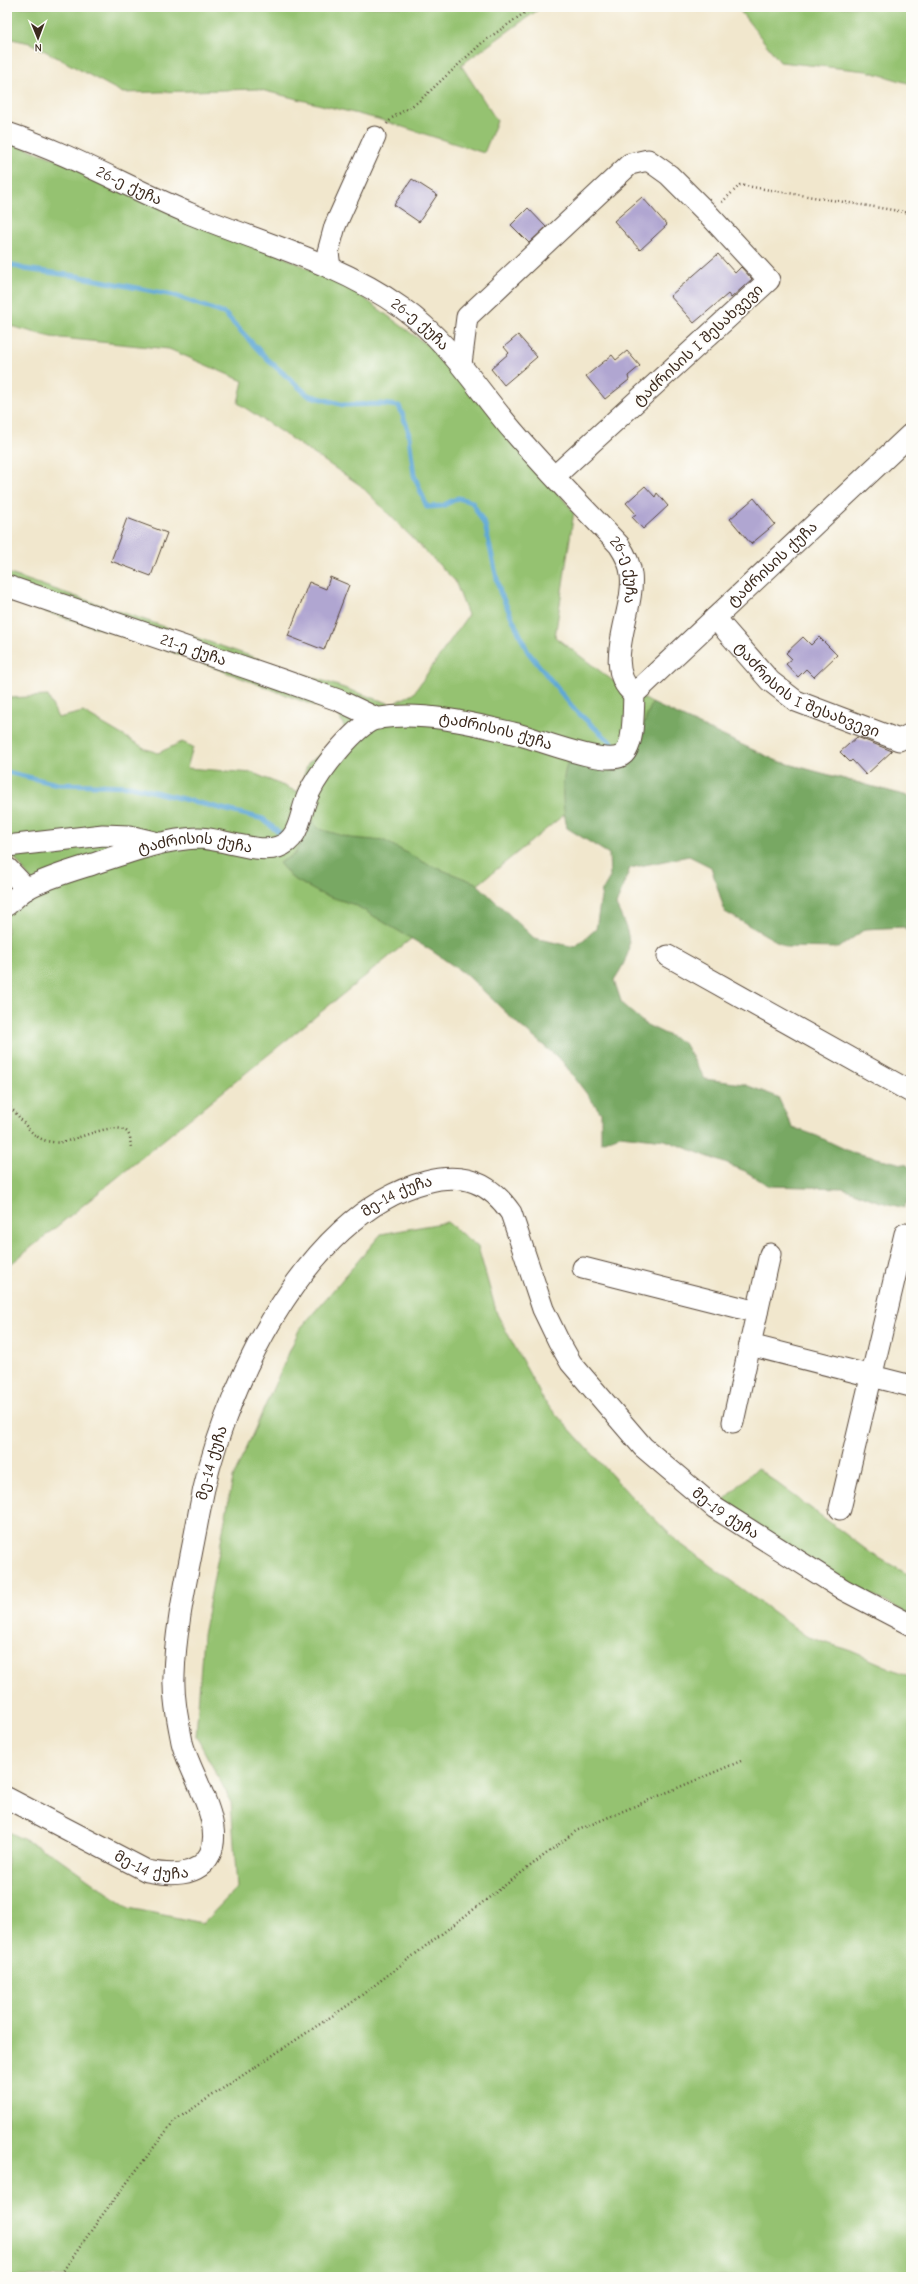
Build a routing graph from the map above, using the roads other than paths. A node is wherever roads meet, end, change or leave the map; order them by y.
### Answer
1 (7, 133) edge
2 (375, 137) road end
3 (330, 268) junction
4 (461, 364) junction
5 (911, 434) edge
6 (555, 476) junction
7 (7, 586) edge
8 (714, 618) junction
9 (634, 694) junction
10 (378, 718) junction
11 (911, 734) edge
12 (162, 844) junction
13 (7, 846) edge
14 (7, 868) edge
15 (27, 889) junction
16 (7, 905) edge
17 (668, 956) dead end
18 (911, 1092) edge
19 (905, 1234) dead end
20 (770, 1254) dead end
21 (583, 1268) dead end
22 (757, 1312) junction
23 (750, 1345) junction
24 (571, 1363) joint
25 (871, 1376) junction
26 (911, 1386) edge
27 (733, 1422) dead end
28 (840, 1509) dead end
29 (911, 1625) edge
30 (7, 1798) edge

1 - 3 street, 26-ე ქუჩა
2 - 3 street
3 - 4 street, 26-ე ქუჩა
4 - 6 street, 26-ე ქუჩა
4 - 6 street, ტაძრისის I შესახვევი
5 - 8 street, ტაძრისის ქუჩა
6 - 9 street, 26-ე ქუჩა
7 - 10 street, 21-ე ქუჩა
8 - 9 street, ტაძრისის ქუჩა
8 - 11 street, ტაძრისის I შესახვევი
9 - 10 street, ტაძრისის ქუჩა
10 - 12 street, ტაძრისის ქუჩა
12 - 13 street
12 - 15 street, ტაძრისის ქუჩა
14 - 15 street
15 - 16 street, ტაძრისის ქუჩა
17 - 18 street
19 - 25 street
20 - 22 street
21 - 22 street
22 - 23 street
23 - 25 street
23 - 27 street
24 - 29 street, მე-19 ქუჩა
24 - 30 street, მე-14 ქუჩა
25 - 26 street
25 - 28 street

